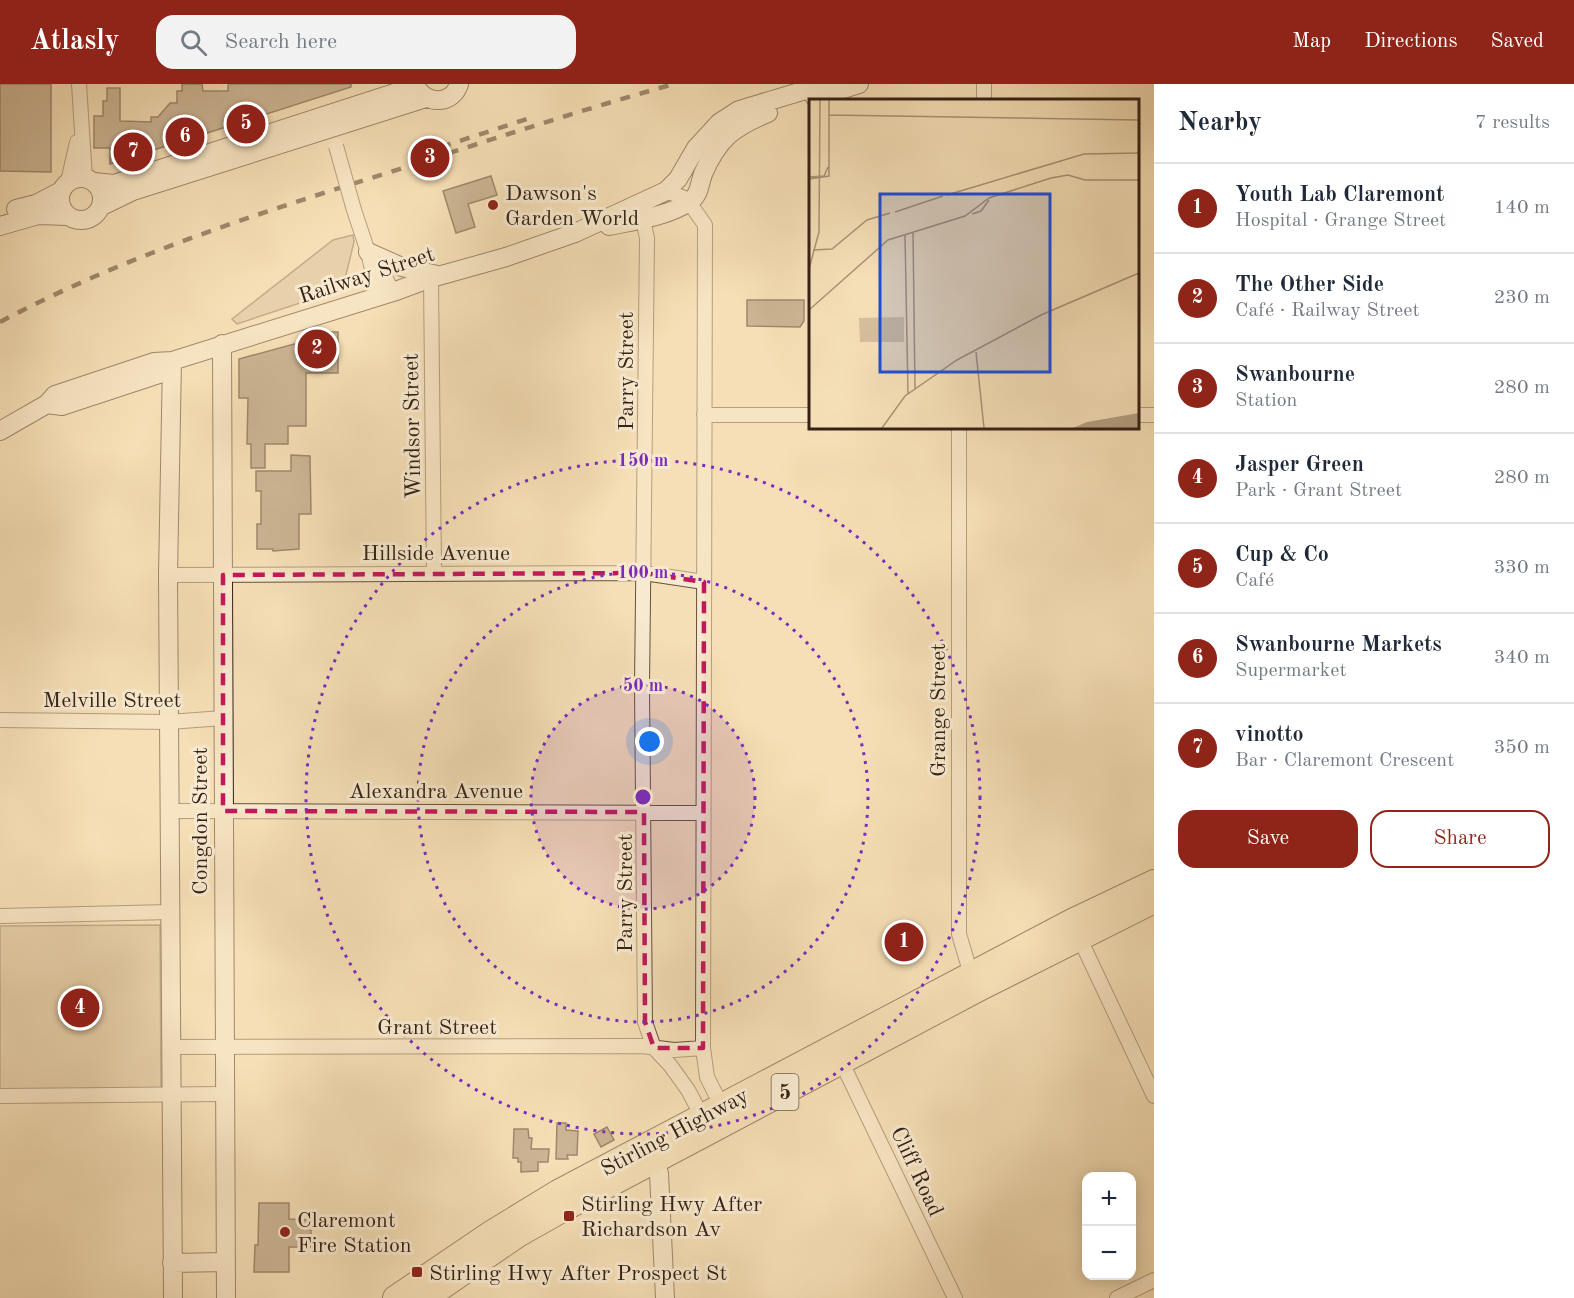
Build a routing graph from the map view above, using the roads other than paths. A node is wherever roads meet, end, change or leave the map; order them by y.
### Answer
1 (79, 84) edge
2 (826, 84) edge
3 (859, 84) edge
4 (461, 85) edge
5 (419, 89) edge
6 (811, 99) edge
7 (809, 100) edge
8 (332, 130) junction
9 (77, 183) junction
10 (666, 190) junction
11 (694, 197) junction
12 (102, 206) junction
13 (641, 212) junction
14 (0, 213) edge
15 (68, 216) junction
16 (0, 226) edge
17 (368, 252) junction
18 (434, 277) junction
19 (385, 294) junction
20 (222, 344) junction
21 (172, 361) junction
22 (704, 415) junction
23 (809, 415) edge
24 (959, 429) edge
25 (0, 431) edge
26 (434, 573) junction
27 (644, 573) junction
28 (168, 574) junction
29 (223, 575) junction
30 (704, 582) junction
31 (223, 718) junction
32 (0, 720) edge
33 (169, 722) junction
34 (169, 811) junction
35 (223, 811) junction
36 (644, 812) junction
37 (703, 813) junction
38 (1154, 882) edge
39 (1154, 901) edge
40 (170, 912) junction
41 (0, 916) edge
42 (1080, 939) junction
43 (975, 982) junction
44 (171, 1047) junction
45 (224, 1047) junction
46 (654, 1048) junction
47 (703, 1048) junction
48 (842, 1062) junction
49 (224, 1094) junction
50 (171, 1095) junction
51 (0, 1096) edge
52 (1154, 1096) edge
53 (716, 1119) junction
54 (653, 1162) junction
55 (226, 1262) junction
56 (172, 1263) junction
57 (1154, 1280) edge
58 (173, 1298) edge
59 (226, 1298) edge
60 (395, 1298) edge
61 (426, 1298) edge
62 (665, 1298) edge
63 (955, 1298) edge
64 (1117, 1298) edge

1 - 9 street
2 - 10 street
3 - 6 street
4 - 5 street
5 - 8 street
7 - 11 street
8 - 9 street
8 - 12 street
8 - 17 street, bridge
9 - 12 street
9 - 14 street
9 - 15 street
10 - 11 street
10 - 13 street, Railway Street
11 - 13 street, Railway Street
11 - 22 street
12 - 15 street
13 - 18 street, Railway Street
13 - 27 street, Parry Street
15 - 16 street
17 - 18 street
17 - 19 street
18 - 19 street, Railway Street
18 - 26 street, Windsor Street
19 - 20 street, Railway Street
20 - 21 street, Railway Street
20 - 29 street, Congdon Street
21 - 25 street, Railway Street
21 - 28 street, Congdon Street
22 - 23 street
22 - 30 street
24 - 43 street, Grange Street
26 - 27 street, Hillside Avenue
26 - 29 street, Hillside Avenue
27 - 30 street, Hillside Avenue
27 - 36 street, Parry Street
28 - 29 street, Hillside Avenue
28 - 33 street, Congdon Street
29 - 31 street, Congdon Street
30 - 37 street
31 - 33 street, Melville Street
31 - 35 street, Congdon Street
32 - 33 street, Melville Street
33 - 34 street, Congdon Street
34 - 35 street, Alexandra Avenue
34 - 40 street, Congdon Street
35 - 36 street, Alexandra Avenue
35 - 45 street, Congdon Street
36 - 37 street, Alexandra Avenue
36 - 46 street, Parry Street
37 - 47 street
38 - 43 highway, Stirling Highway / 5
39 - 42 highway, Stirling Highway / 5
40 - 41 street
40 - 44 street, Congdon Street
42 - 43 highway, Stirling Highway / 5
42 - 52 street
43 - 48 highway, Stirling Highway / 5
43 - 53 highway, Stirling Highway / 5
44 - 45 street, Grant Street
44 - 50 street, Congdon Street
45 - 46 street, Grant Street
45 - 49 street, Congdon Street
46 - 47 street, Grant Street
46 - 53 street, Parry Street
47 - 53 street
48 - 53 highway, Stirling Highway / 5
48 - 63 street, Cliff Road
49 - 50 street
49 - 55 street, Congdon Street
50 - 51 street
50 - 56 street, Congdon Street
53 - 54 highway, Stirling Highway / 5
53 - 60 highway, Stirling Highway / 5
54 - 61 highway, Stirling Highway / 5
54 - 62 street
55 - 56 street
55 - 59 street, Congdon Street
56 - 58 street, Congdon Street
57 - 64 street

